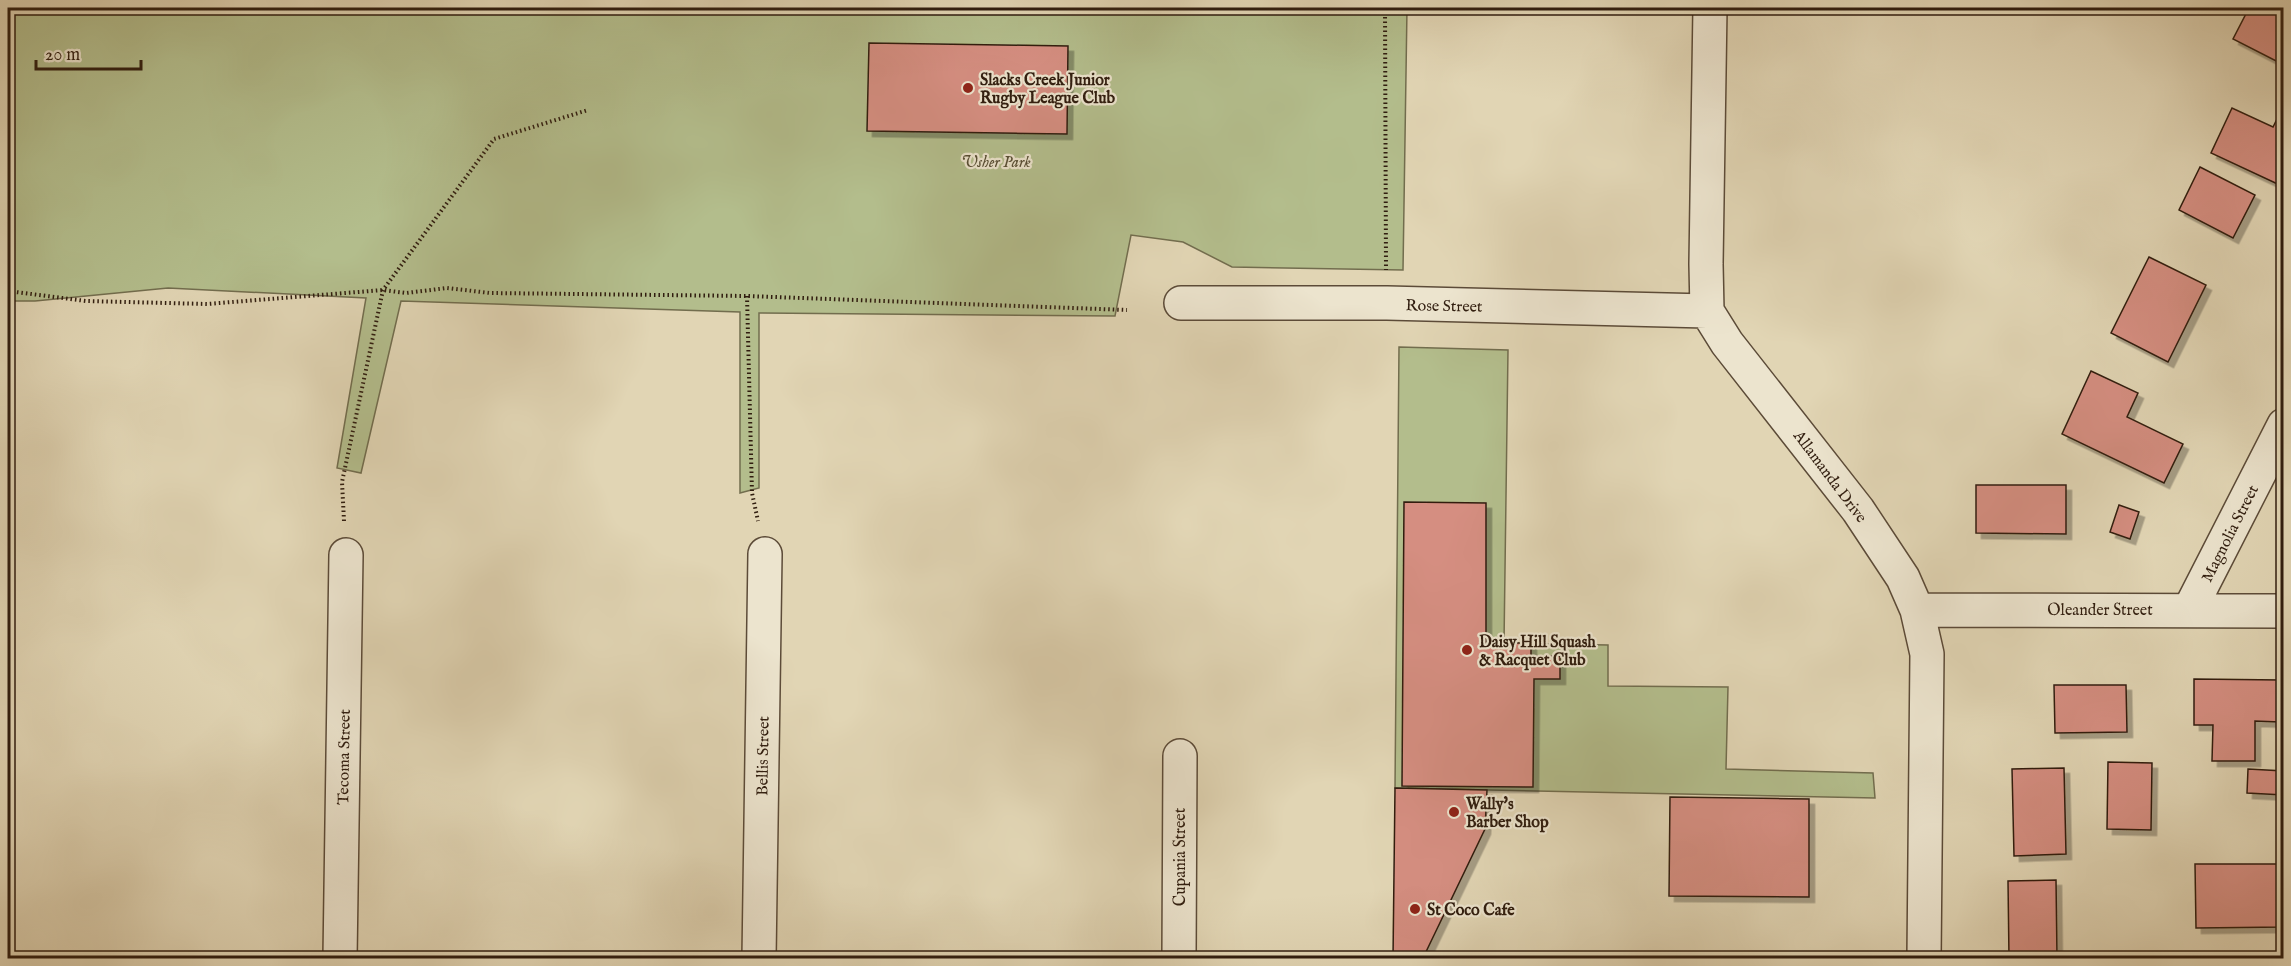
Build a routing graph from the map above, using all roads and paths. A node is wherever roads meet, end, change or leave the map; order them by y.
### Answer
1 (1385, 8) edge
2 (1710, 8) edge
3 (588, 110) dead end
4 (383, 290) junction
5 (8, 291) edge
6 (747, 296) junction
7 (1181, 303) dead end
8 (1387, 303) junction
9 (1127, 310) dead end
10 (1707, 311) junction
11 (2283, 425) edge
12 (765, 554) joint
13 (346, 555) joint
14 (2190, 609) junction
15 (1917, 610) junction
16 (2283, 611) edge
17 (1180, 756) dead end
18 (340, 958) edge
19 (759, 958) edge
20 (1179, 958) edge
21 (1924, 958) edge

1 - 8 path
2 - 10 street
3 - 4 path
4 - 5 path
4 - 6 path
4 - 13 path
6 - 9 path
6 - 12 path
7 - 8 street, Rose Street
8 - 10 street, Rose Street
10 - 15 street, Allamanda Drive
11 - 14 street, Magnolia Street
12 - 19 street, Bellis Street
13 - 18 street, Tecoma Street
14 - 15 street, Oleander Street
14 - 16 street, Oleander Street
15 - 21 street, Allamanda Drive
17 - 20 street, Cupania Street

